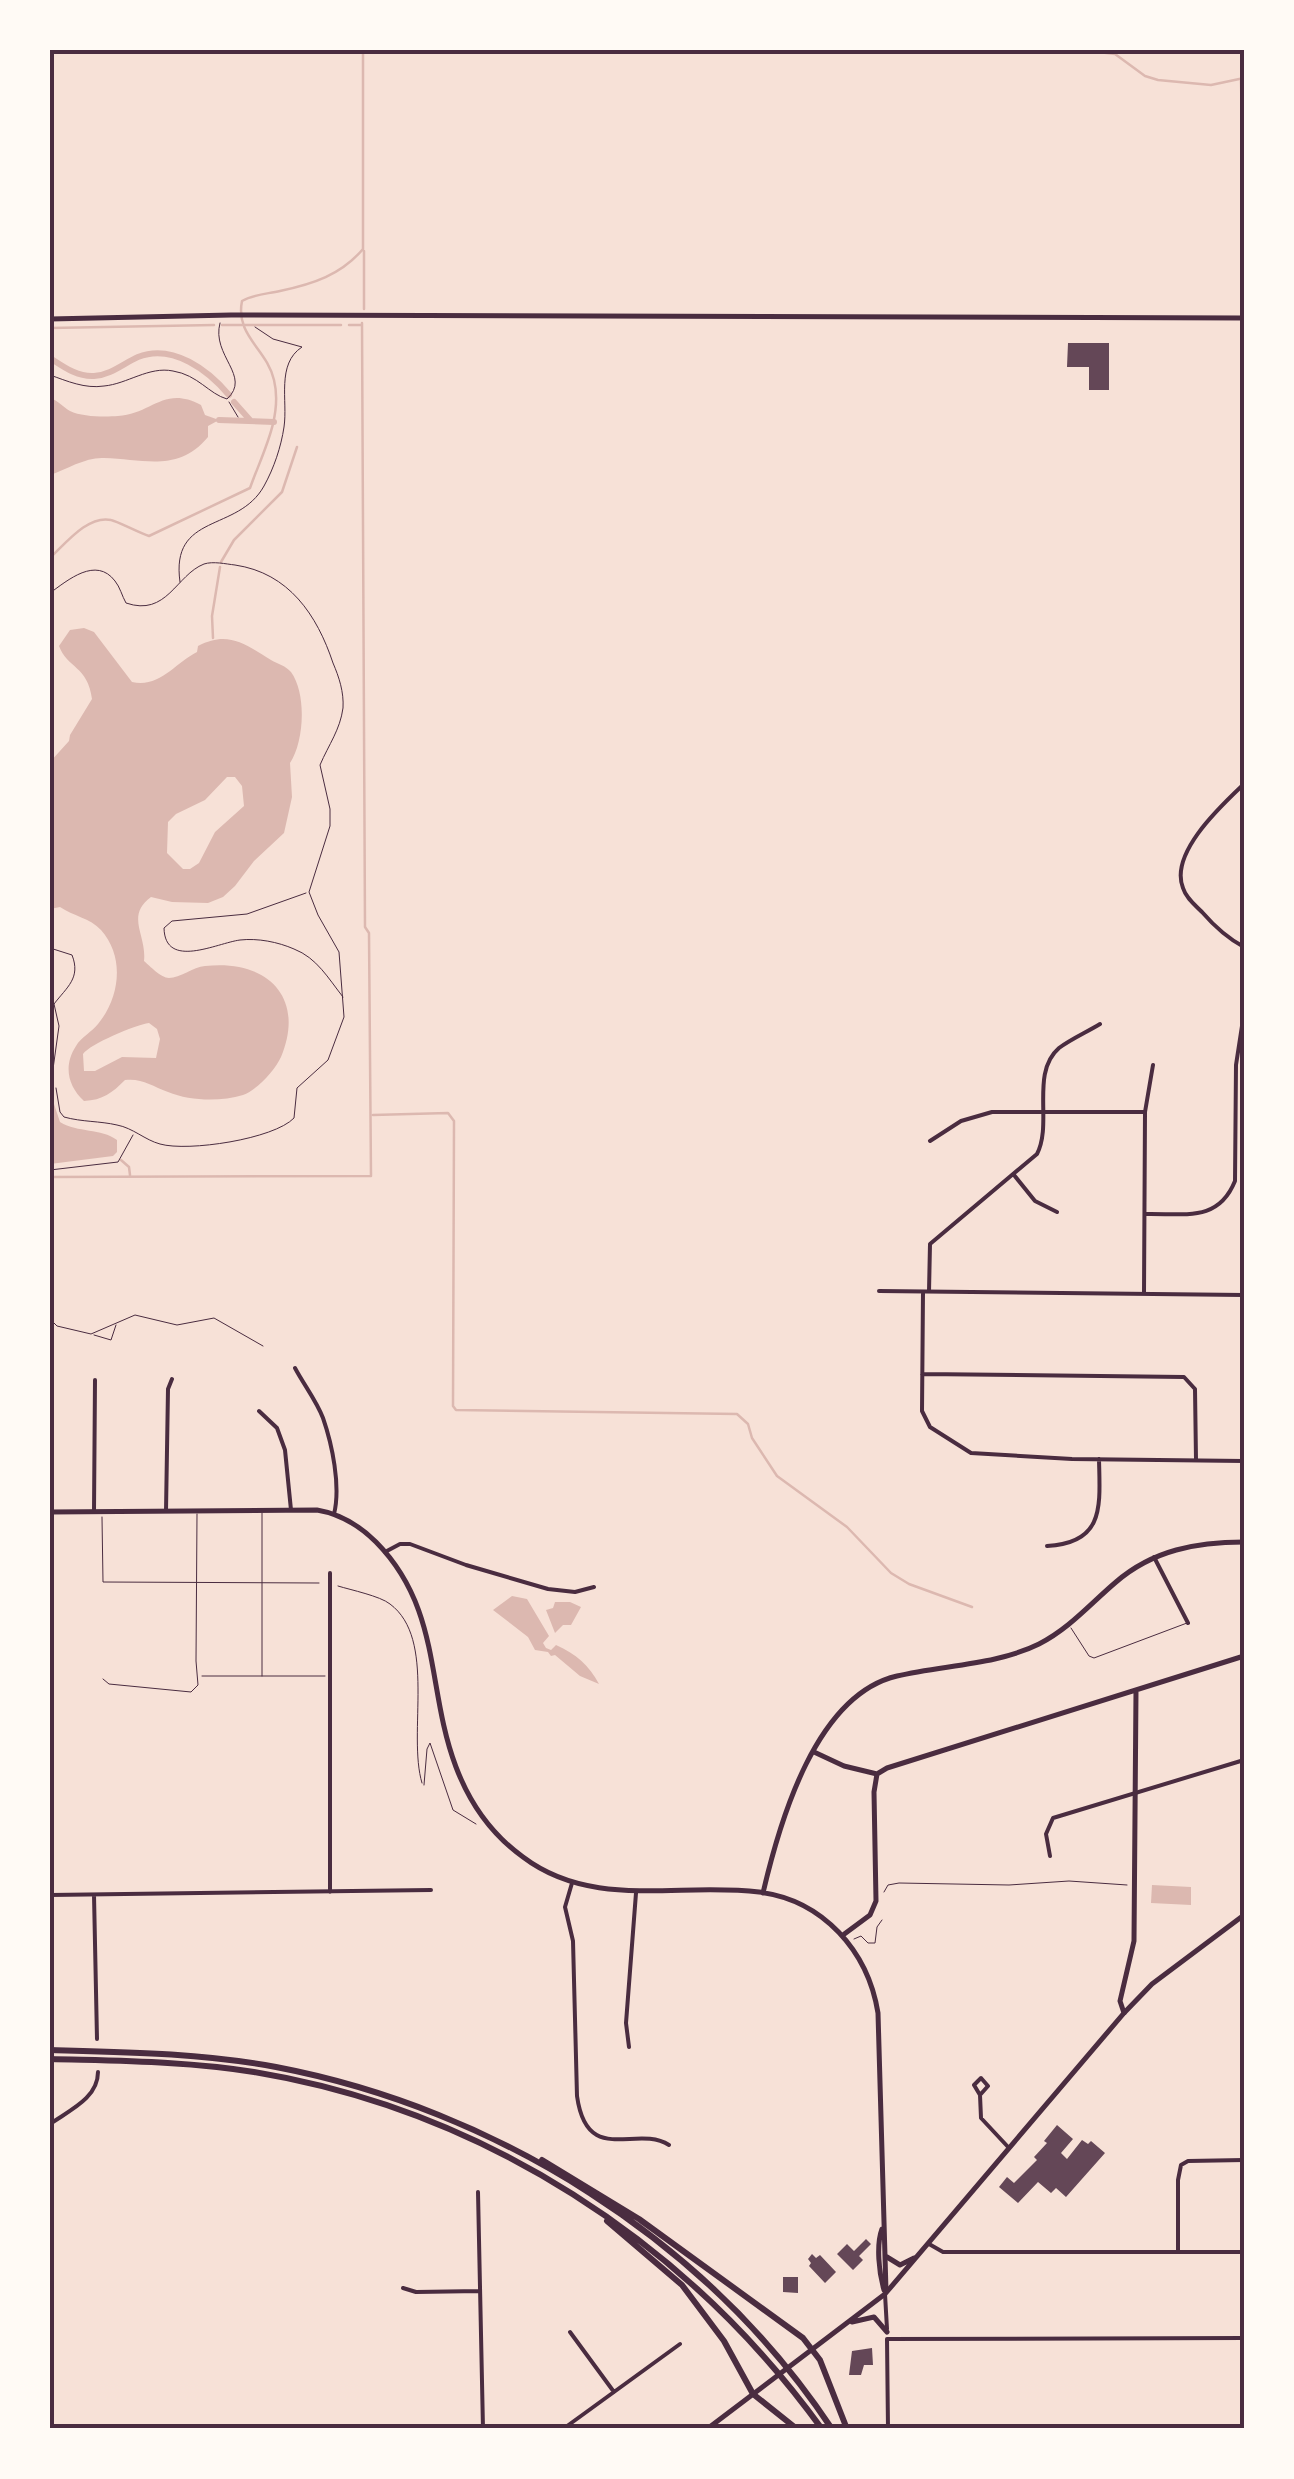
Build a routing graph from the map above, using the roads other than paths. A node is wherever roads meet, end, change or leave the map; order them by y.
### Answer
1 (1244, 318) edge
2 (50, 320) edge
3 (1244, 784) edge
4 (1244, 947) edge
5 (1244, 1013) edge
6 (1100, 1024) dead end
7 (1152, 1065) dead end
8 (1045, 1112) junction
9 (1145, 1112) junction
10 (930, 1141) dead end
11 (1014, 1175) junction
12 (1057, 1212) dead end
13 (1145, 1214) junction
14 (879, 1291) dead end
15 (926, 1292) junction
16 (1144, 1293) junction
17 (1244, 1295) edge
18 (295, 1368) dead end
19 (922, 1374) junction
20 (95, 1380) dead end
21 (172, 1380) dead end
22 (259, 1411) dead end
23 (1100, 1459) junction
24 (1196, 1460) junction
25 (1244, 1461) edge
26 (262, 1510) junction
27 (291, 1510) junction
28 (166, 1511) junction
29 (197, 1511) junction
30 (50, 1512) edge
31 (94, 1512) junction
32 (102, 1512) junction
33 (334, 1514) junction
34 (1244, 1542) edge
35 (1047, 1546) dead end
36 (386, 1552) junction
37 (1154, 1557) junction
38 (330, 1573) dead end
39 (196, 1582) junction
40 (263, 1583) junction
41 (319, 1583) dead end
42 (594, 1587) dead end
43 (1188, 1622) joint
44 (1070, 1625) junction
45 (1244, 1656) edge
46 (199, 1676) junction
47 (262, 1676) junction
48 (329, 1676) junction
49 (103, 1679) dead end
50 (1136, 1691) junction
51 (814, 1752) junction
52 (1244, 1760) edge
53 (876, 1774) junction
54 (1136, 1793) junction
55 (1050, 1856) dead end
56 (572, 1882) junction
57 (431, 1890) dead end
58 (330, 1892) junction
59 (636, 1892) junction
60 (763, 1893) junction
61 (50, 1895) edge
62 (94, 1895) junction
63 (1244, 1915) edge
64 (843, 1936) junction
65 (1124, 2013) junction
66 (97, 2039) dead end
67 (629, 2048) dead end
68 (50, 2050) edge
69 (50, 2059) edge
70 (98, 2072) dead end
71 (980, 2096) dead end
72 (50, 2124) edge
73 (507, 2145) junction
74 (668, 2145) dead end
75 (1009, 2148) junction
76 (1244, 2160) edge
77 (478, 2192) dead end
78 (571, 2192) junction
79 (882, 2229) junction
80 (929, 2244) junction
81 (1178, 2252) junction
82 (1244, 2252) edge
83 (921, 2254) junction
84 (887, 2257) junction
85 (403, 2288) dead end
86 (480, 2291) junction
87 (886, 2294) junction
88 (849, 2323) junction
89 (570, 2332) dead end
90 (887, 2336) junction
91 (1244, 2338) edge
92 (680, 2344) dead end
93 (809, 2352) junction
94 (614, 2392) junction
95 (754, 2394) junction
96 (483, 2429) edge
97 (564, 2429) edge
98 (706, 2429) edge
99 (797, 2429) edge
100 (822, 2429) edge
101 (832, 2429) edge
102 (847, 2429) edge
103 (888, 2429) edge

1 - 2 street
3 - 4 street
5 - 13 street
6 - 8 street
7 - 9 street
8 - 9 street
8 - 10 street
8 - 11 street
9 - 13 street
11 - 12 street
11 - 15 street
13 - 16 street
14 - 15 street
15 - 16 street
15 - 19 street
16 - 17 street
18 - 33 street
19 - 23 street
19 - 24 street
20 - 31 street
21 - 28 street
22 - 27 street
23 - 24 street
23 - 35 street
24 - 25 street
26 - 27 street
26 - 29 street
26 - 40 lane
27 - 33 street
28 - 29 street
28 - 32 street
29 - 39 lane
30 - 31 street
31 - 32 street
32 - 39 lane
33 - 36 street
34 - 37 street
36 - 42 street
36 - 56 street
37 - 43 street
37 - 44 street
38 - 48 street
39 - 40 lane
39 - 46 lane
40 - 41 lane
40 - 47 lane
43 - 44 lane
44 - 51 street
45 - 50 street
46 - 47 lane
46 - 49 lane
47 - 48 lane
48 - 58 street
50 - 53 street
50 - 54 street
51 - 53 street
51 - 60 street
52 - 54 street
53 - 64 street
54 - 55 street
54 - 65 street
56 - 59 street
56 - 74 street
57 - 58 street
58 - 62 street
59 - 60 street
59 - 67 street
60 - 64 street
61 - 62 street
62 - 66 street
63 - 65 street
64 - 79 street
65 - 75 street
68 - 73 highway
69 - 78 highway
70 - 72 street
71 - 75 street
73 - 93 highway
73 - 101 highway
75 - 80 street
76 - 81 street
77 - 86 street
78 - 95 highway
78 - 100 highway
79 - 84 street
79 - 87 street
80 - 81 street
80 - 83 street
81 - 82 street
83 - 84 street
83 - 87 street
84 - 87 street
85 - 86 street
86 - 96 street
87 - 88 street
87 - 90 street
88 - 90 street
88 - 93 street
89 - 94 street
90 - 91 street
90 - 103 street
92 - 94 street
93 - 95 street
93 - 102 highway
94 - 97 street
95 - 98 street
95 - 99 highway

